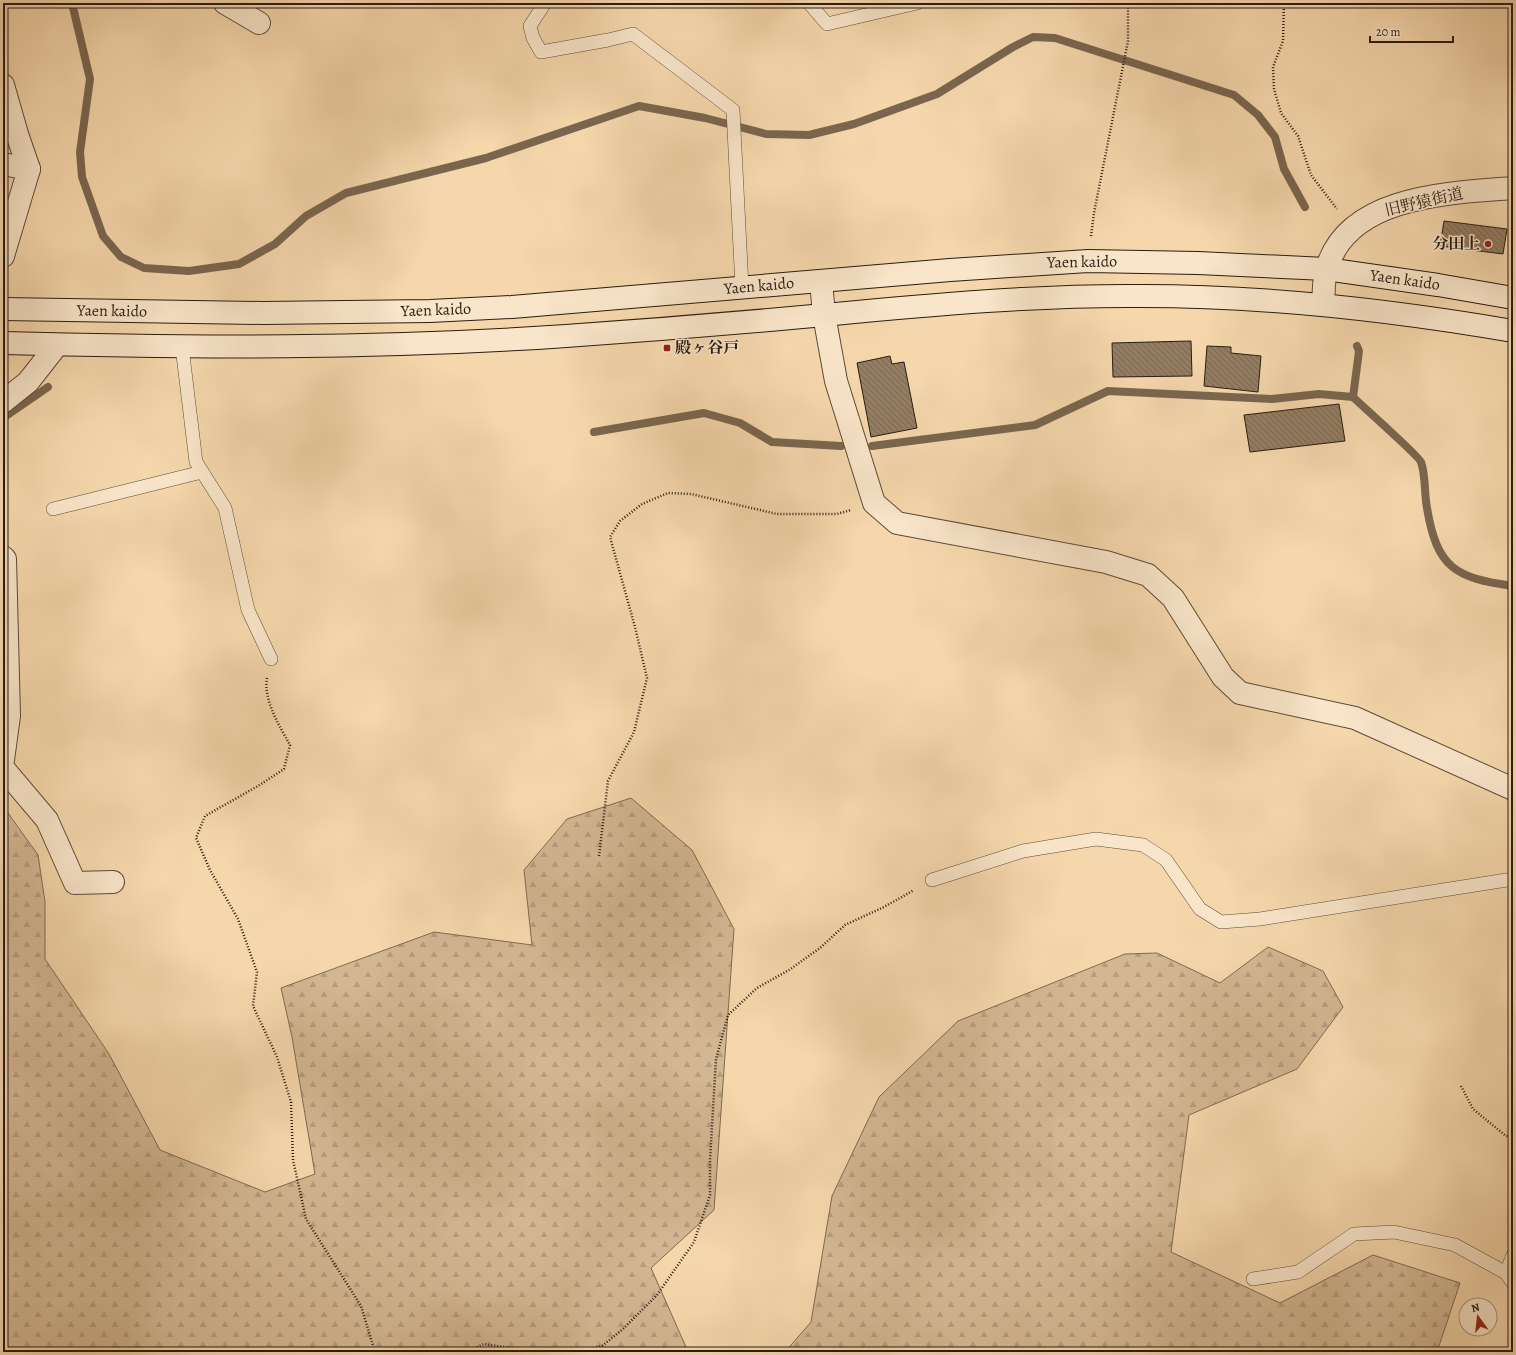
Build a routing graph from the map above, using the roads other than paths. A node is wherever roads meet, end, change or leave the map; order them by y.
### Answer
1 (225, 3) edge
2 (545, 3) edge
3 (809, 3) edge
4 (917, 3) edge
5 (259, 23) dead end
6 (3, 85) edge
7 (3, 164) edge
8 (29, 169) junction
9 (1513, 188) edge
10 (3, 256) edge
11 (1326, 269) junction
12 (821, 281) junction
13 (742, 287) junction
14 (1513, 298) edge
15 (1323, 305) junction
16 (3, 308) edge
17 (824, 315) junction
18 (1513, 332) edge
19 (3, 343) edge
20 (57, 345) junction
21 (182, 347) junction
22 (3, 402) edge
23 (202, 472) junction
24 (53, 509) dead end
25 (3, 557) edge
26 (271, 659) road end
27 (3, 760) edge
28 (3, 768) edge
29 (1513, 789) edge
30 (1513, 879) edge
31 (932, 880) road end
32 (113, 882) dead end
33 (1513, 1255) edge
34 (1510, 1278) edge
35 (1252, 1280) dead end

1 - 5 main road
2 - 13 lane
3 - 4 lane
6 - 8 main road
7 - 8 main road
8 - 10 main road
9 - 11 main road, 旧野猿街道
11 - 12 main road, Yaen kaido
11 - 14 main road, Yaen kaido
11 - 15 main road, 旧野猿街道
12 - 13 main road, Yaen kaido
12 - 17 main road
13 - 16 main road, Yaen kaido
15 - 17 main road, Yaen kaido
15 - 18 main road, Yaen kaido
17 - 21 main road, Yaen kaido
17 - 29 main road
19 - 20 main road, Yaen kaido
20 - 21 main road, Yaen kaido
20 - 22 main road
21 - 23 lane
23 - 24 lane
23 - 26 lane
25 - 27 main road
28 - 32 main road
30 - 31 lane
33 - 34 lane
34 - 35 lane

